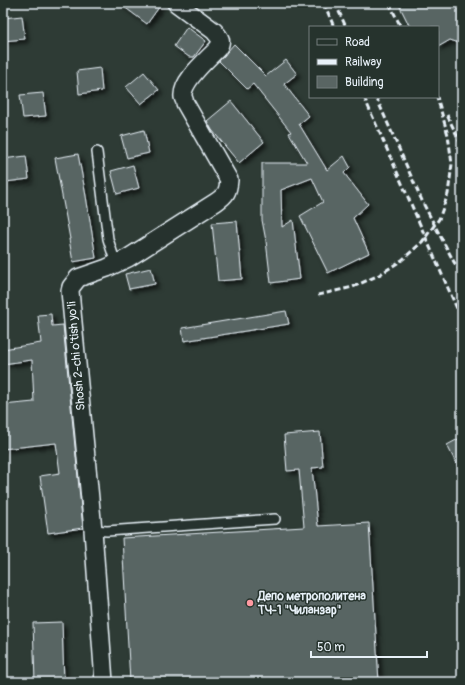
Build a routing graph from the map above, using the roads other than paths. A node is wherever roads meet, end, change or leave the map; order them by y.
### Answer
1 (176, 3) edge
2 (97, 152) dead end
3 (116, 264) junction
4 (275, 519) dead end
5 (92, 530) junction
6 (104, 682) edge

1 - 3 street, Shosh 2-chi o'tish yo'li
2 - 3 lane
3 - 5 street, Shosh 2-chi o'tish yo'li
4 - 5 lane
5 - 6 street, Shosh 2-chi o'tish yo'li

